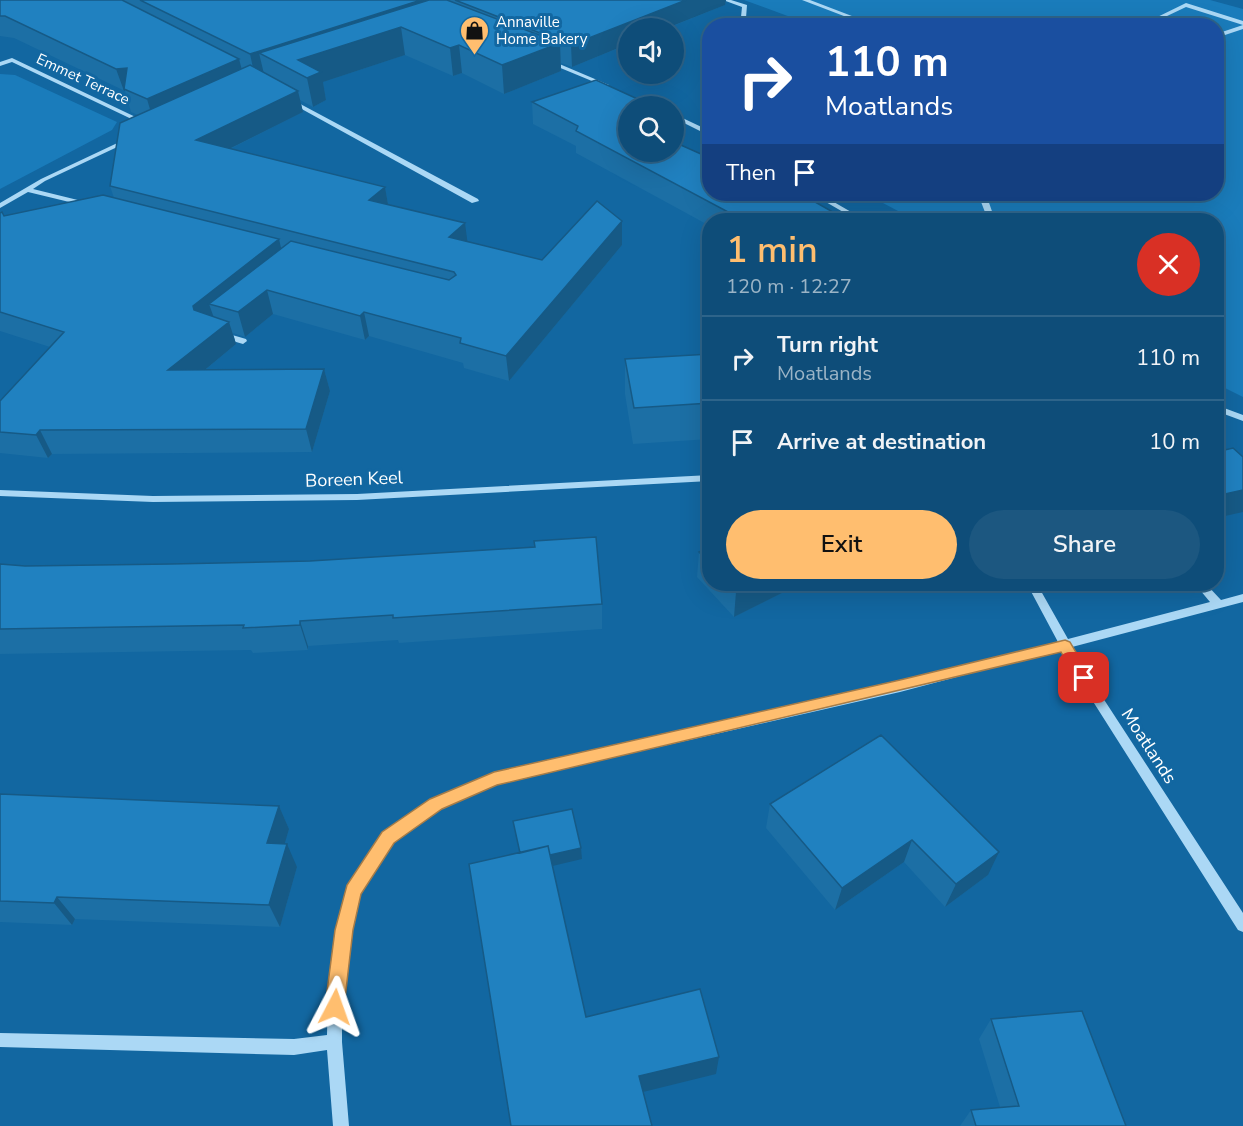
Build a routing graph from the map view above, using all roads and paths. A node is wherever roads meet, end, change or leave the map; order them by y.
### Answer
1 (726, 0) edge
2 (805, 0) edge
3 (1187, 2) edge
4 (744, 17) dead end
5 (854, 18) edge
6 (1156, 18) edge
7 (1243, 23) edge
8 (1243, 27) edge
9 (1224, 33) edge
10 (0, 54) edge
11 (543, 59) edge
12 (12, 60) junction
13 (0, 64) edge
14 (612, 87) edge
15 (286, 98) edge
16 (684, 121) edge
17 (702, 130) edge
18 (143, 132) edge
19 (133, 137) edge
20 (27, 190) junction
21 (475, 201) dead end
22 (828, 201) edge
23 (0, 206) edge
24 (101, 208) edge
25 (849, 213) edge
26 (215, 333) edge
27 (243, 341) dead end
28 (1224, 411) edge
29 (1243, 418) edge
30 (702, 478) edge
31 (0, 493) edge
32 (1036, 591) edge
33 (1206, 591) edge
34 (1243, 598) edge
35 (1219, 605) junction
36 (1065, 646) junction
37 (1243, 925) edge
38 (0, 1040) edge
39 (334, 1042) junction
40 (340, 1126) edge

1 - 4 street
2 - 5 street
3 - 6 street
3 - 7 street
8 - 9 street
10 - 12 street
11 - 14 street
12 - 13 street, Emmet Terrace
12 - 18 street, Emmet Terrace
15 - 21 street
16 - 17 street
19 - 20 street
20 - 23 street
20 - 24 street
22 - 25 street
26 - 27 street
28 - 29 street
30 - 31 street, Boreen Keel
32 - 36 street, Moatlands
33 - 35 street
34 - 35 street
35 - 36 street
36 - 37 street, Moatlands
36 - 39 street
38 - 39 street
39 - 40 street

